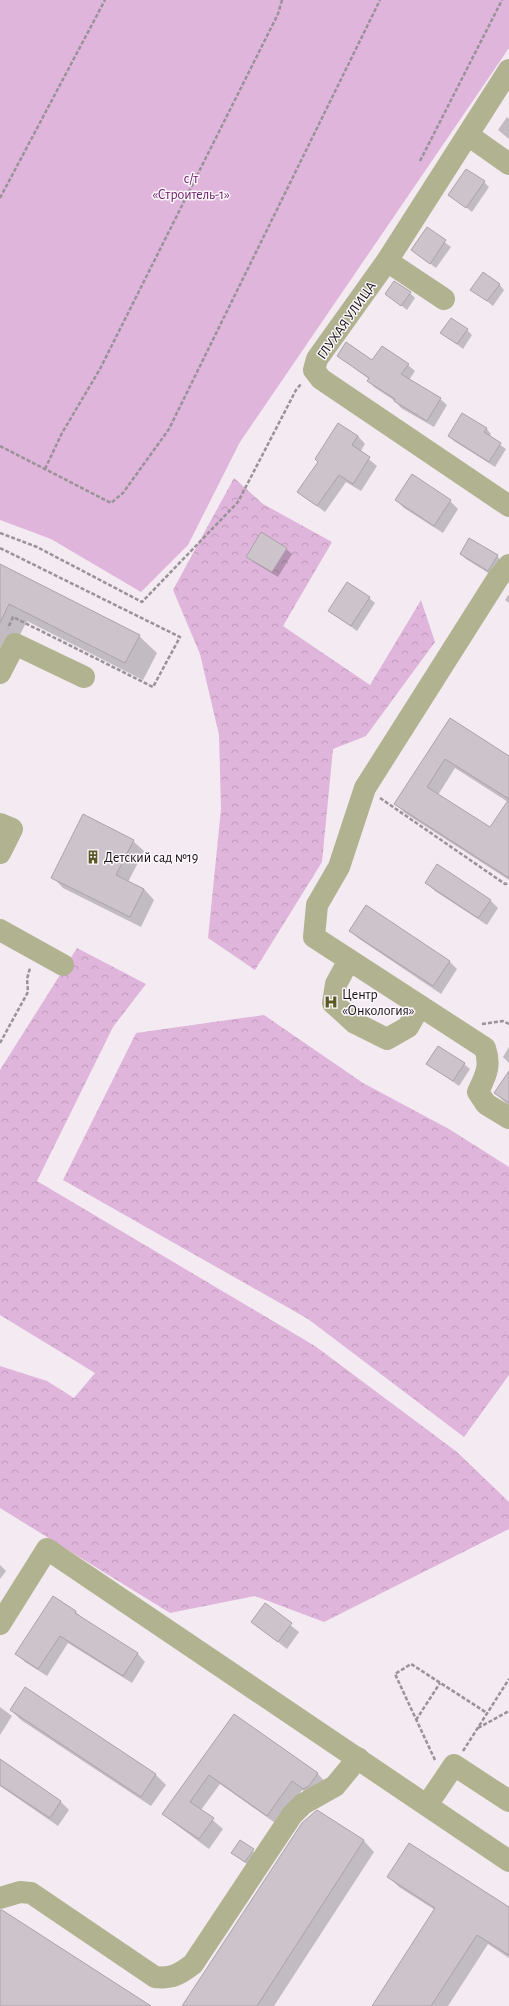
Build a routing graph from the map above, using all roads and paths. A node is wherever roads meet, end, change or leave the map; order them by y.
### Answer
1 (105, 0) edge
2 (282, 0) edge
3 (380, 0) edge
4 (502, 0) edge
5 (509, 70) edge
6 (468, 135) junction
7 (420, 161) dead end
8 (509, 164) edge
9 (0, 198) edge
10 (388, 261) junction
11 (444, 299) dead end
12 (314, 370) junction
13 (0, 446) edge
14 (45, 469) junction
15 (509, 506) edge
16 (0, 533) edge
17 (0, 548) edge
18 (509, 565) edge
19 (6, 630) dead end
20 (0, 673) edge
21 (84, 677) dead end
22 (365, 788) junction
23 (0, 824) edge
24 (0, 853) edge
25 (509, 883) edge
26 (0, 930) edge
27 (36, 951) junction
28 (349, 960) junction
29 (63, 965) dead end
30 (420, 1006) junction
31 (0, 1043) edge
32 (509, 1118) edge
33 (0, 1624) edge
34 (509, 1679) edge
35 (440, 1683) junction
36 (509, 1711) edge
37 (487, 1713) junction
38 (416, 1720) junction
39 (477, 1728) junction
40 (358, 1758) junction
41 (449, 1772) junction
42 (509, 1801) edge
43 (427, 1805) junction
44 (509, 1862) edge
45 (0, 1898) edge

1 - 9 path
2 - 14 path
3 - 14 path
4 - 7 path
5 - 6 street, ГЛУХАЯ УЛИЦА
6 - 8 street
6 - 10 street, ГЛУХАЯ УЛИЦА
10 - 11 street
10 - 12 street, ГЛУХАЯ УЛИЦА
12 - 15 street, ГЛУХАЯ УЛИЦА
12 - 16 path
13 - 14 path
17 - 19 path
18 - 22 street
20 - 21 street
22 - 25 path
22 - 28 street
23 - 24 street
26 - 27 street
27 - 29 street
27 - 31 path
28 - 30 street
28 - 30 street
30 - 32 street
33 - 40 street
34 - 37 path
35 - 37 path
35 - 38 path
35 - 38 path
36 - 39 path
37 - 39 path
38 - 41 path
39 - 41 path
40 - 43 street
40 - 45 street
41 - 42 street
41 - 43 street
43 - 44 street

